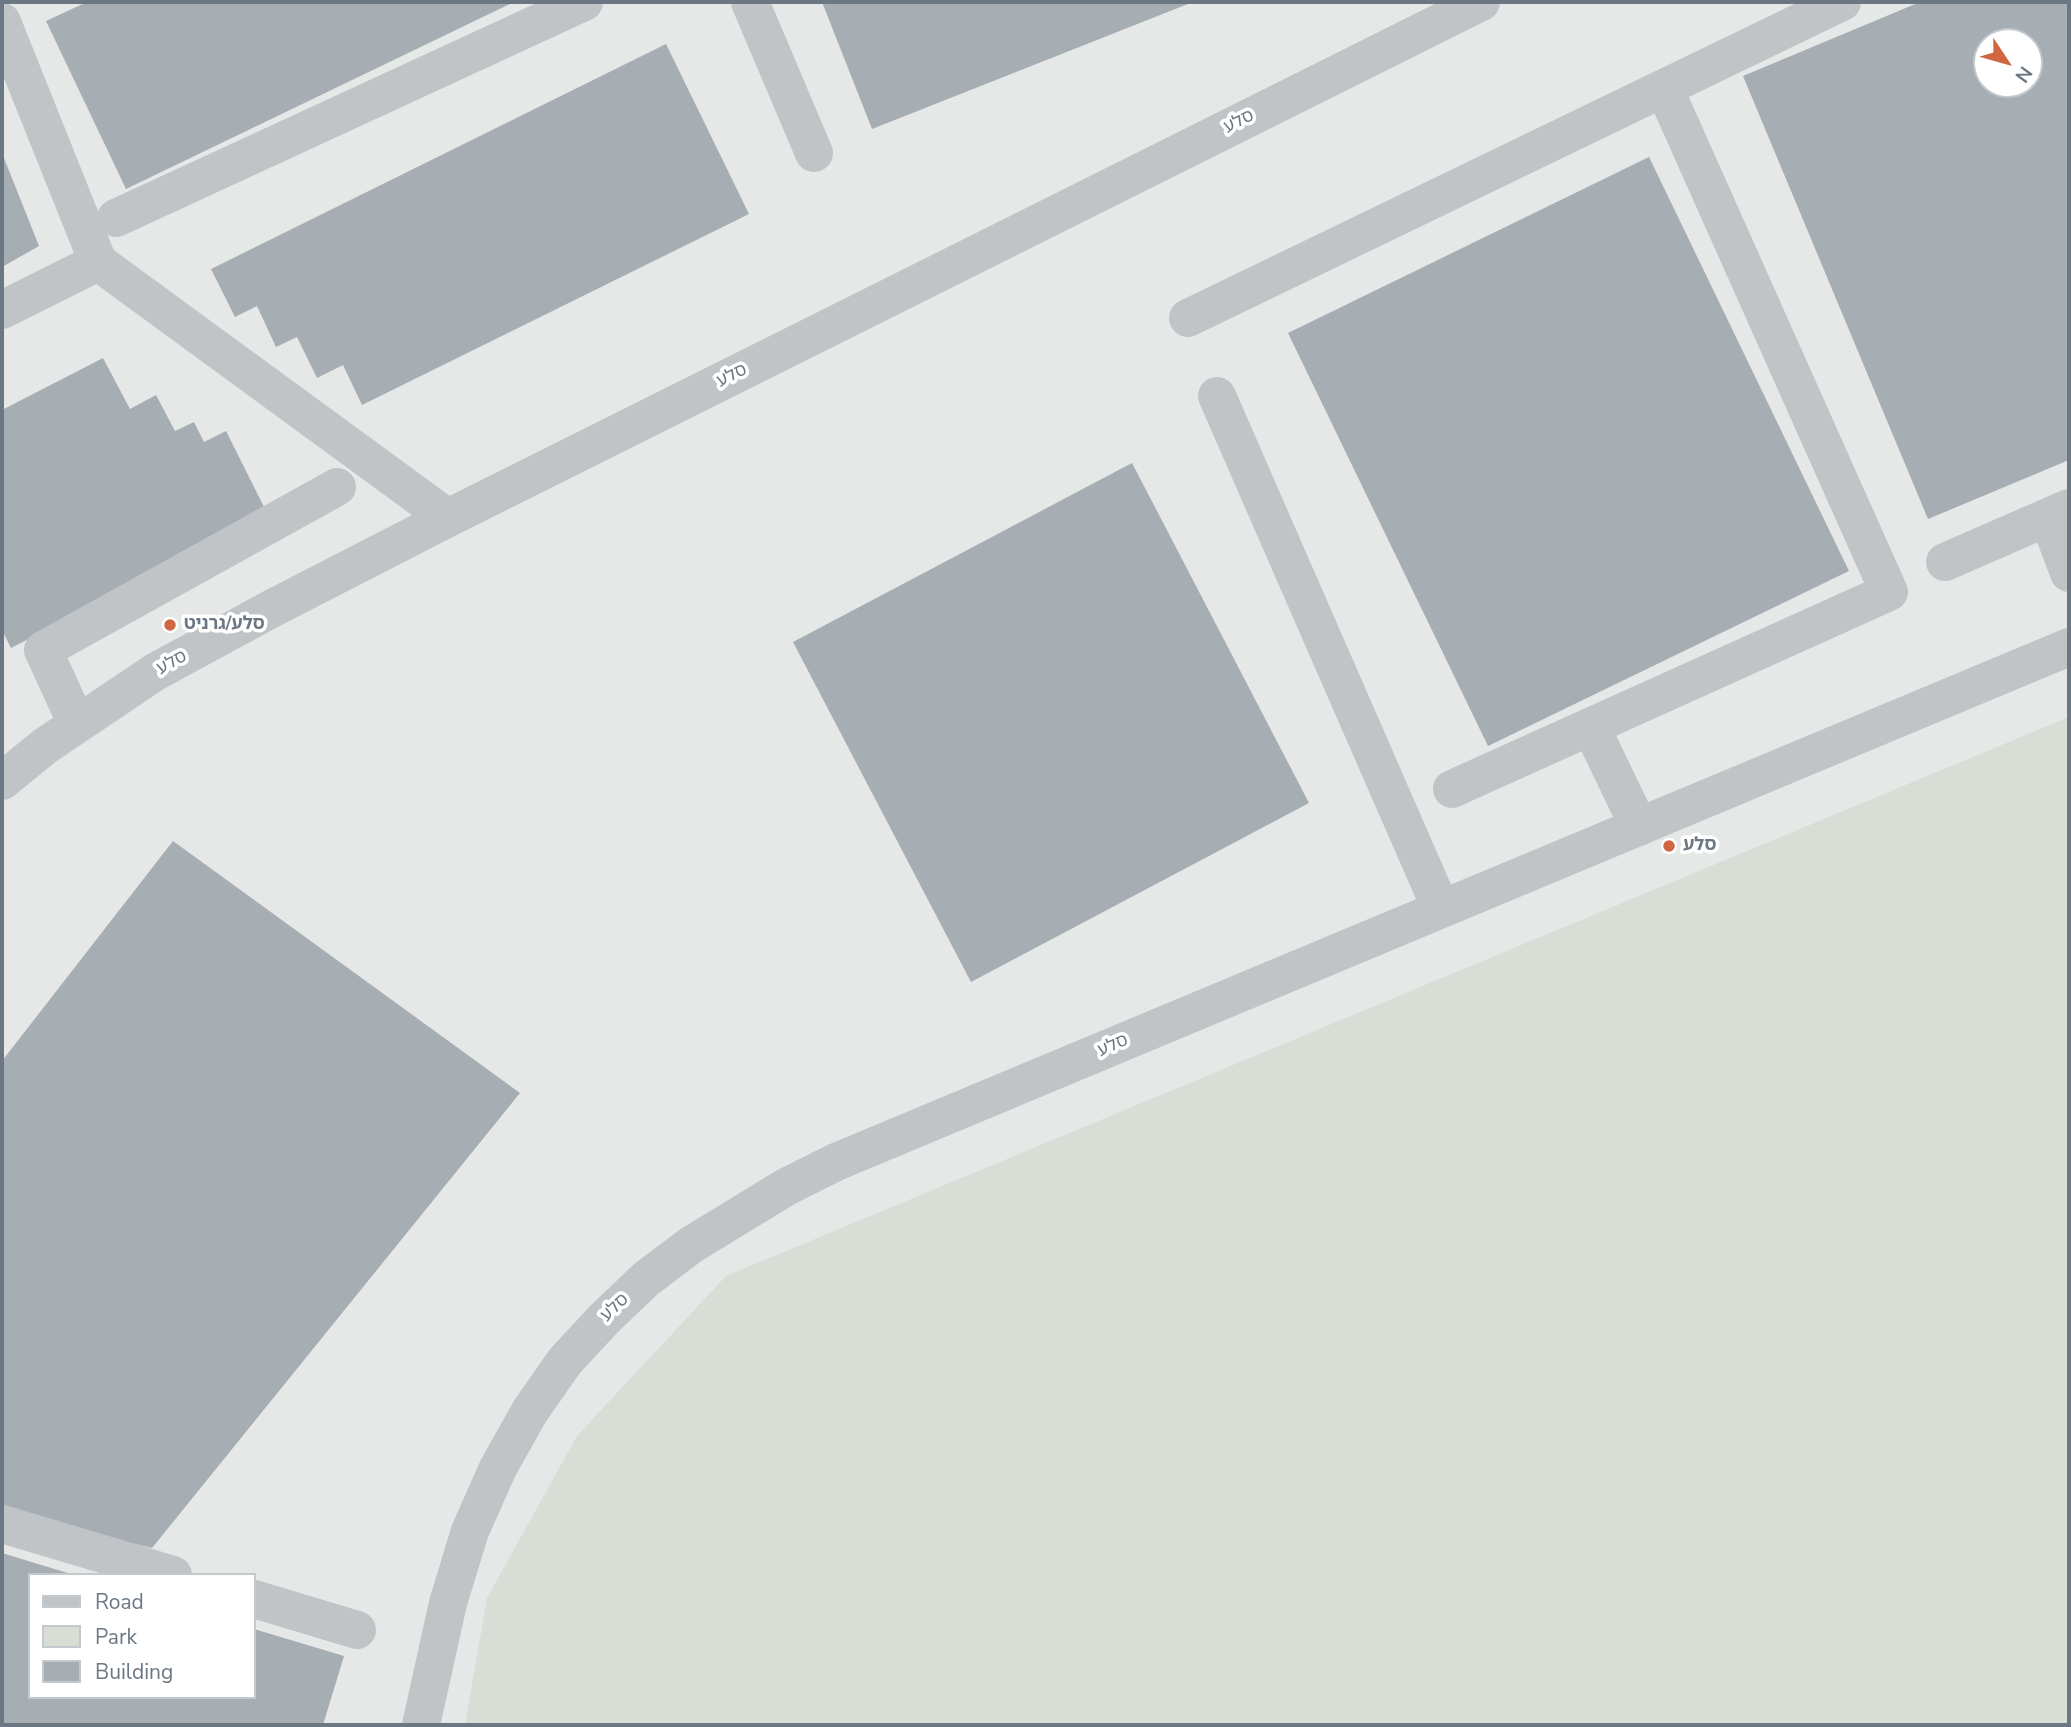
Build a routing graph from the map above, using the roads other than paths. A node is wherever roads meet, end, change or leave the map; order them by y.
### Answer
1 (584, 2) edge
2 (750, 2) edge
3 (1481, 2) edge
4 (1842, 2) edge
5 (2, 22) edge
6 (1664, 88) junction
7 (814, 153) dead end
8 (116, 218) dead end
9 (98, 262) junction
10 (2, 310) edge
11 (1188, 318) dead end
12 (1217, 396) dead end
13 (337, 487) dead end
14 (2059, 512) edge
15 (447, 518) junction
16 (1945, 562) dead end
17 (2069, 573) edge
18 (2069, 647) edge
19 (77, 724) junction
20 (1591, 727) junction
21 (2, 781) edge
22 (1452, 789) dead end
23 (1639, 827) junction
24 (1441, 909) junction
25 (2, 1524) edge
26 (166, 1573) edge
27 (256, 1600) edge
28 (357, 1630) dead end
29 (421, 1725) edge

1 - 8 street
2 - 7 street
3 - 15 street, סלע
4 - 6 street
5 - 9 street
6 - 11 street
6 - 20 street
9 - 10 street
9 - 15 street
12 - 24 street
13 - 19 street
14 - 16 street
14 - 17 street
15 - 19 street, סלע
18 - 23 street, סלע
19 - 21 street, סלע
20 - 22 street
20 - 23 street
23 - 24 street, סלע
24 - 29 street, סלע
25 - 26 street
27 - 28 street

